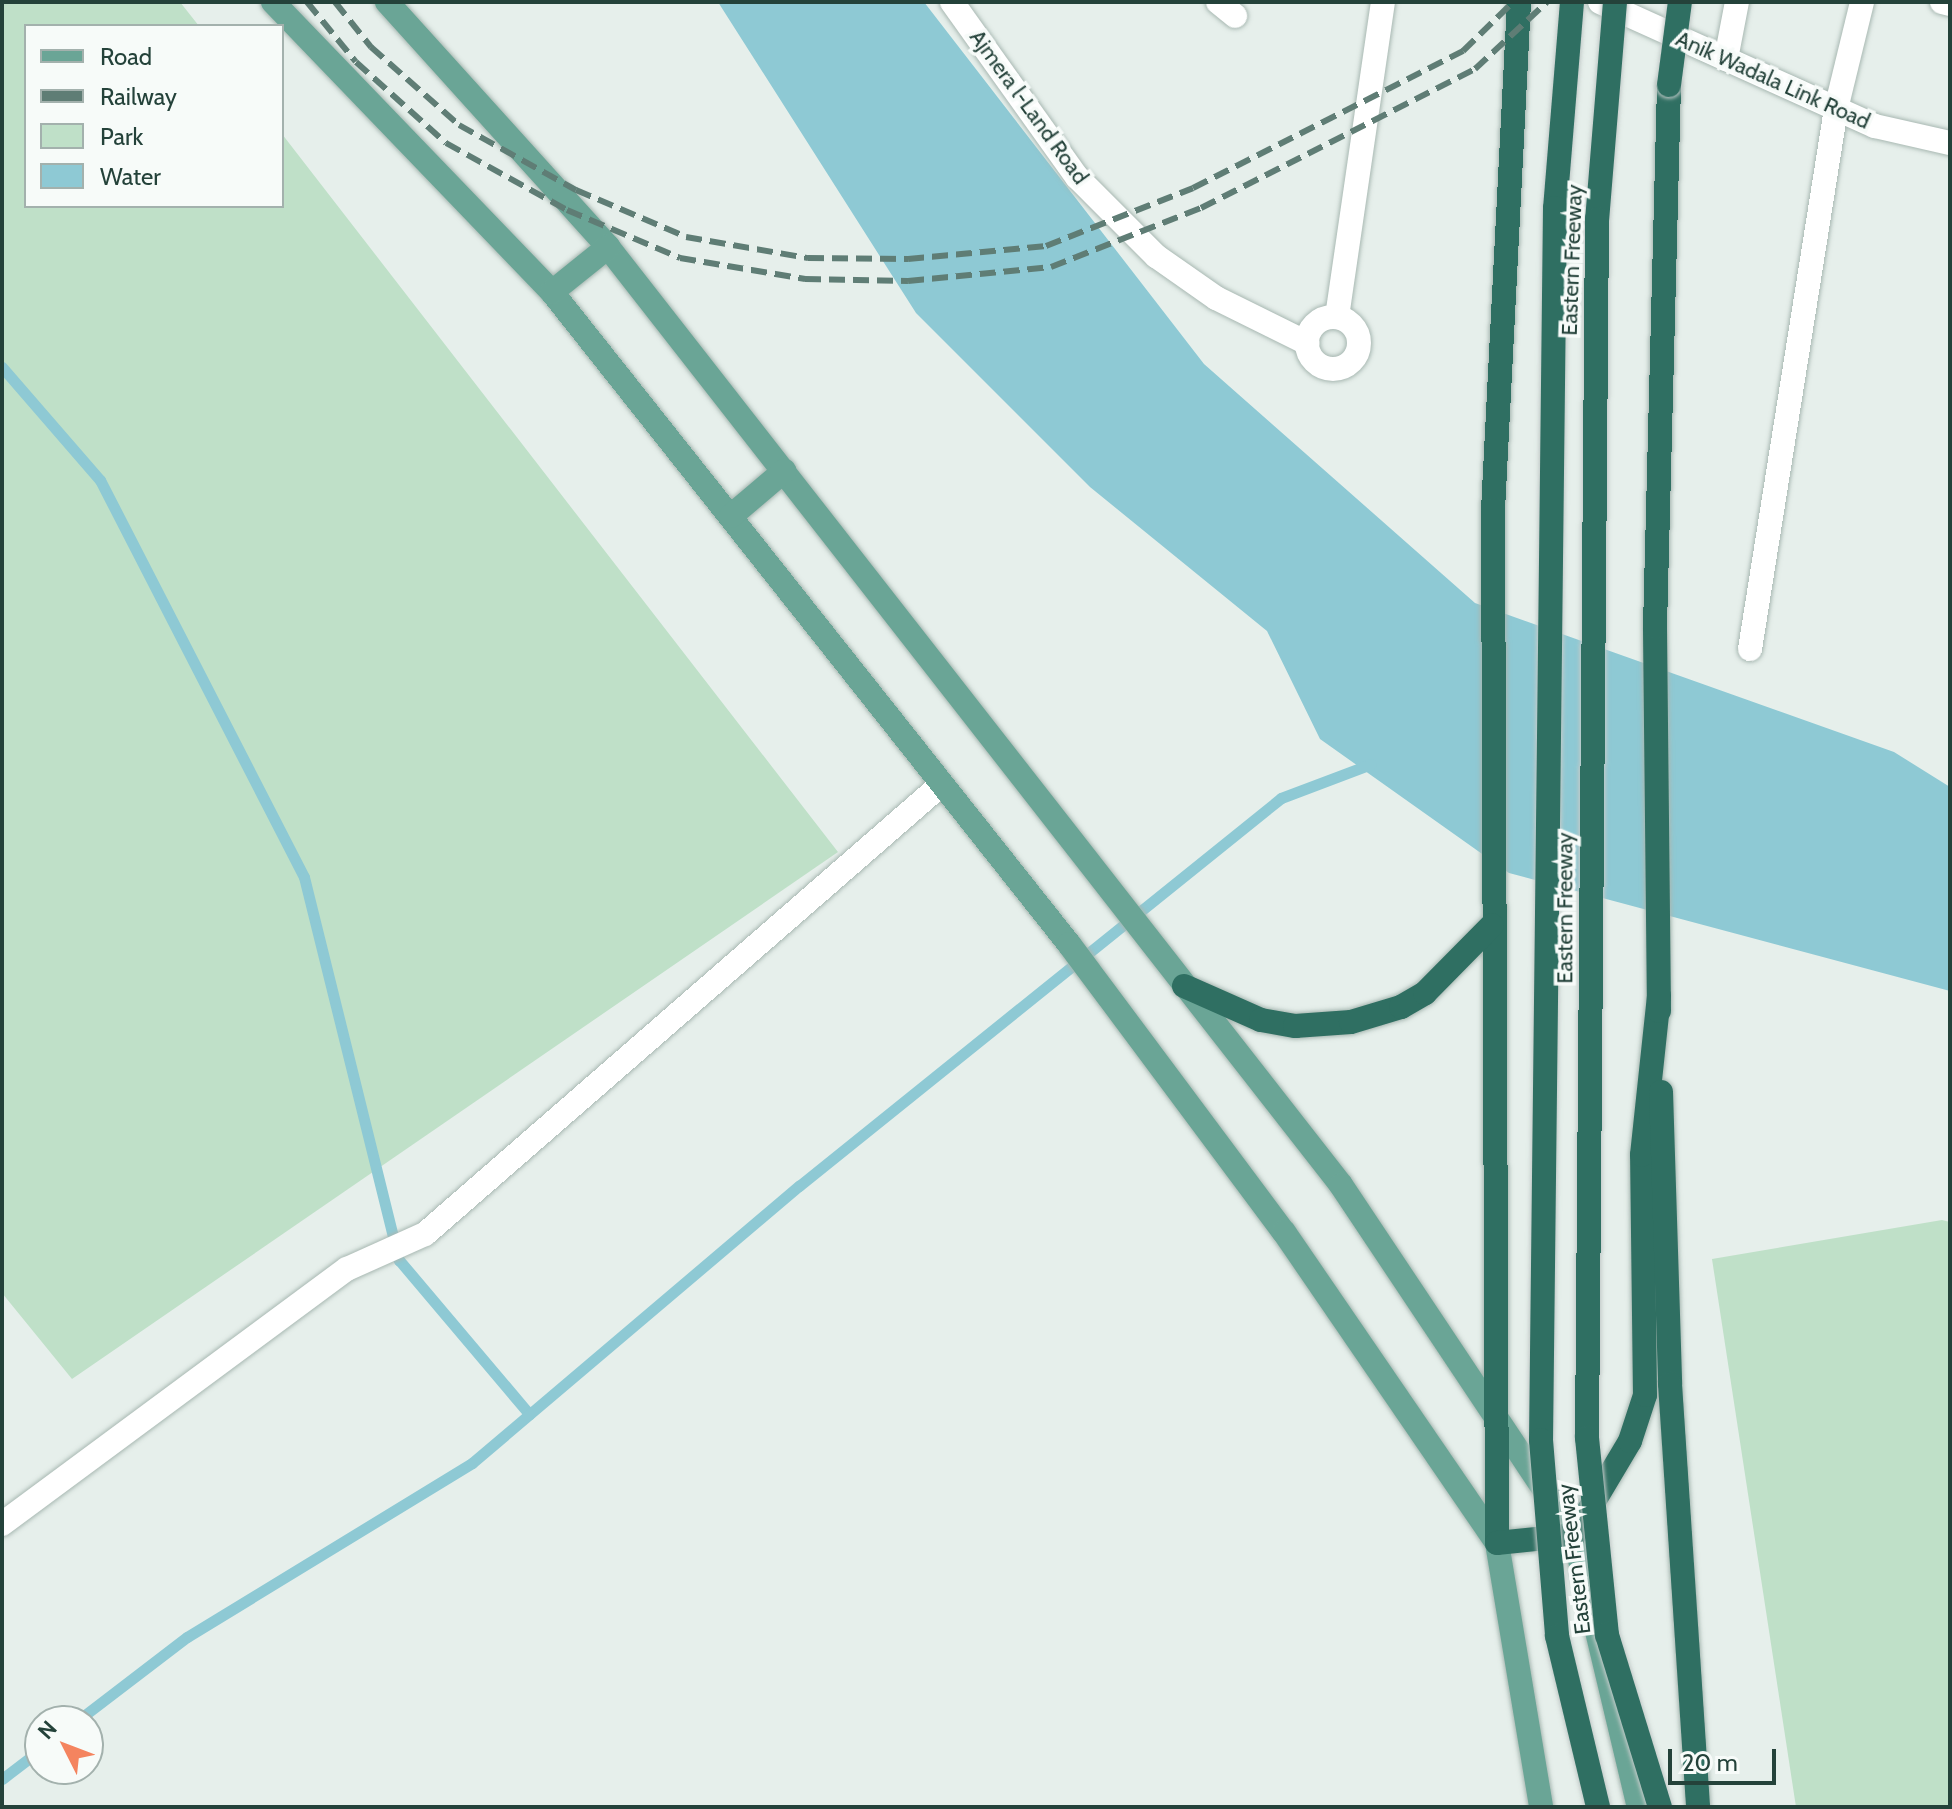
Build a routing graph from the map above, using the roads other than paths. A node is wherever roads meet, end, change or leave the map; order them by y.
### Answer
1 (273, 2) edge
2 (387, 2) edge
3 (953, 2) edge
4 (1383, 2) edge
5 (1519, 2) edge
6 (1572, 2) edge
7 (1600, 2) edge
8 (1615, 2) edge
9 (1680, 2) edge
10 (1737, 2) edge
11 (1862, 2) edge
12 (1942, 2) edge
13 (1950, 4) edge
14 (1726, 59) junction
15 (1836, 109) junction
16 (1950, 143) edge
17 (608, 247) junction
18 (552, 292) junction
19 (1337, 317) junction
20 (1307, 343) junction
21 (784, 471) junction
22 (731, 516) junction
23 (1750, 649) dead end
24 (942, 784) junction
25 (1492, 925) junction
26 (1184, 986) junction
27 (1659, 996) junction
28 (1496, 1413) junction
29 (2, 1524) edge
30 (1574, 1535) junction
31 (1497, 1543) junction
32 (1541, 1807) edge
33 (1598, 1807) edge
34 (1639, 1807) edge
35 (1660, 1807) edge
36 (1698, 1807) edge

1 - 18 main road
2 - 17 main road
3 - 20 street, Ajmera l-Land Road
4 - 19 street
5 - 25 highway
6 - 33 highway, Eastern Freeway, bridge
7 - 14 street, Anik Wadala Link Road
8 - 35 highway, Eastern Freeway, bridge
9 - 27 highway, bridge
10 - 14 street
11 - 15 street
12 - 13 street
14 - 15 street, Anik Wadala Link Road
15 - 16 street, Anik Wadala Link Road
15 - 23 street
17 - 18 main road
17 - 21 main road
18 - 22 main road
19 - 20 street
19 - 20 street
21 - 22 main road
21 - 26 main road
22 - 24 main road
24 - 29 street
24 - 31 main road
25 - 26 highway
25 - 28 highway
26 - 28 main road
27 - 30 highway
27 - 36 highway
28 - 30 main road
28 - 31 highway
30 - 31 highway
30 - 34 main road
31 - 32 main road

